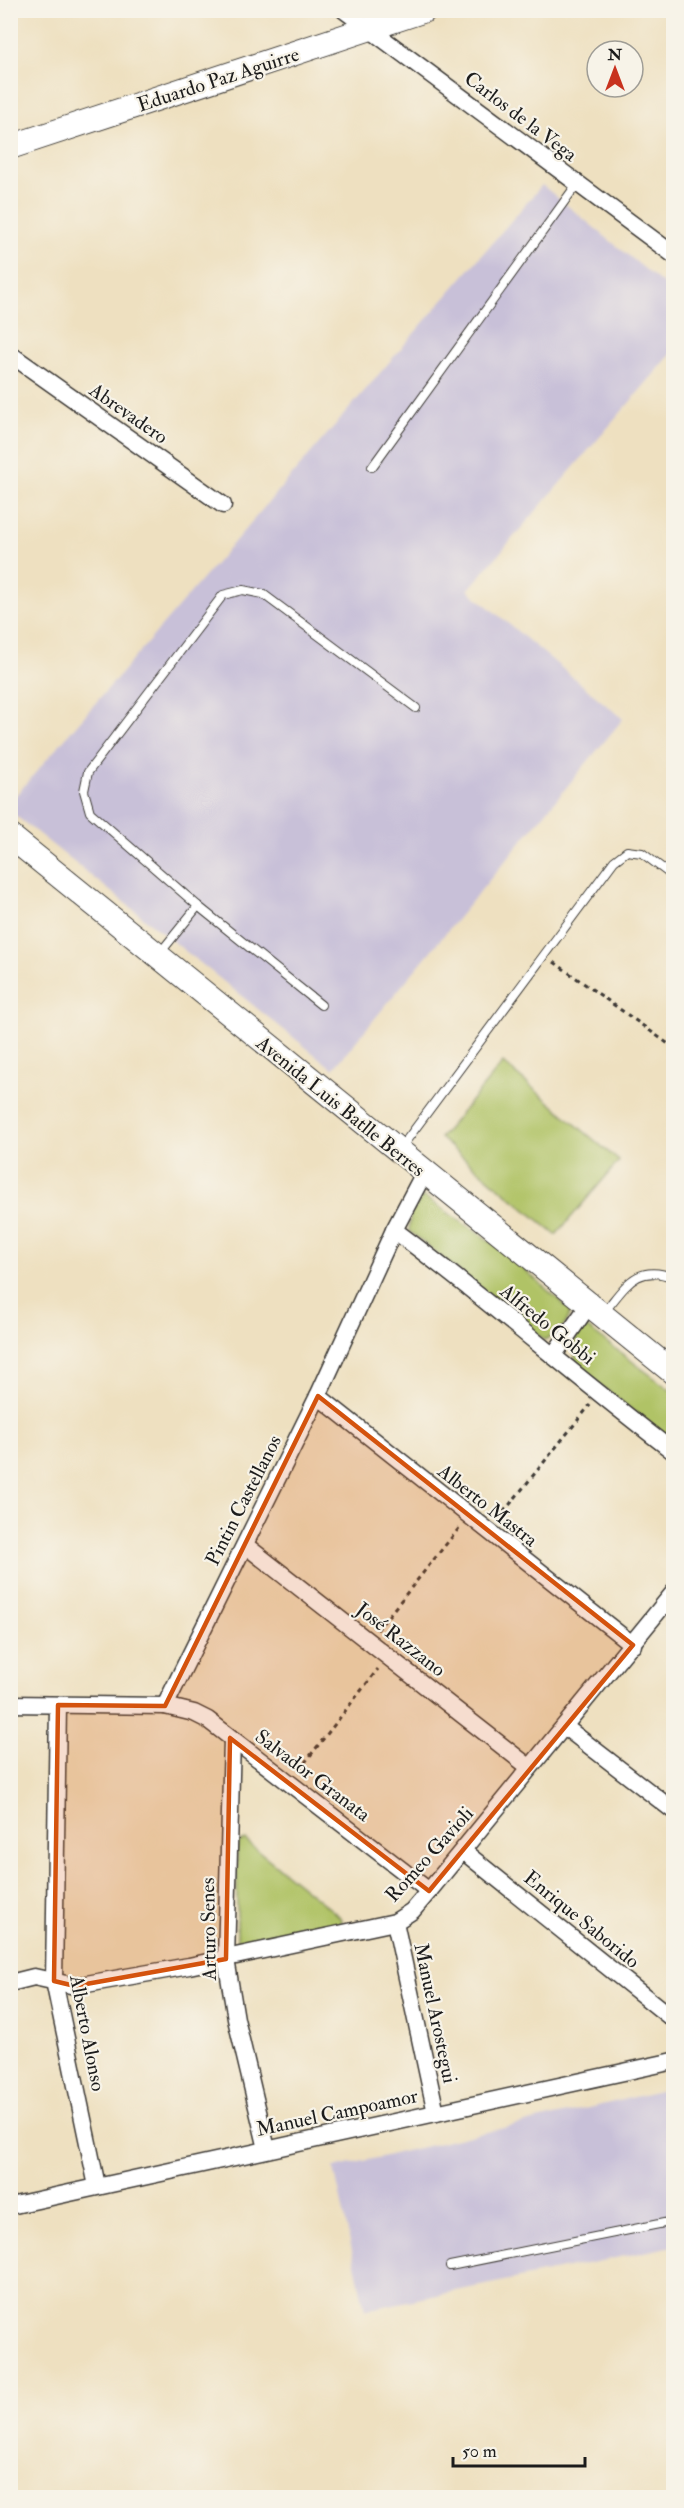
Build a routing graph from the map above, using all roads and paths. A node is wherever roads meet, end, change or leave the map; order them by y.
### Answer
1 (344, 10) edge
2 (425, 10) edge
3 (369, 29) junction
4 (10, 147) edge
5 (577, 184) junction
6 (674, 255) edge
7 (10, 354) edge
8 (372, 467) dead end
9 (223, 505) dead end
10 (416, 708) dead end
11 (10, 836) edge
12 (674, 877) edge
13 (198, 906) junction
14 (545, 955) junction
15 (158, 956) junction
16 (321, 1005) dead end
17 (674, 1048) edge
18 (398, 1151) junction
19 (424, 1173) junction
20 (394, 1230) junction
21 (674, 1278) edge
22 (594, 1311) junction
23 (553, 1356) junction
24 (674, 1373) edge
25 (600, 1395) junction
26 (318, 1396) junction
27 (674, 1452) edge
28 (469, 1517) junction
29 (488, 1532) junction
30 (245, 1545) junction
31 (674, 1592) edge
32 (369, 1640) junction
33 (633, 1645) junction
34 (388, 1656) junction
35 (10, 1704) edge
36 (58, 1705) junction
37 (165, 1706) junction
38 (565, 1727) junction
39 (232, 1739) junction
40 (529, 1767) junction
41 (289, 1781) junction
42 (674, 1811) edge
43 (463, 1851) junction
44 (429, 1891) junction
45 (394, 1922) junction
46 (226, 1959) junction
47 (54, 1981) junction
48 (10, 1983) edge
49 (674, 2020) edge
50 (674, 2061) edge
51 (436, 2113) junction
52 (267, 2149) junction
53 (97, 2186) junction
54 (10, 2206) edge
55 (674, 2221) edge
56 (450, 2266) dead end

1 - 3 street, Carlos de la Vega
2 - 3 main road, Eduardo Paz Aguirre
3 - 4 main road, Eduardo Paz Aguirre
3 - 5 street, Carlos de la Vega
5 - 6 street, Carlos de la Vega
5 - 8 lane
7 - 9 street, Abrevadero
10 - 13 lane
11 - 15 main road, Avenida Luis Batlle Berres
12 - 14 lane
13 - 15 lane
13 - 16 lane
14 - 17 path
14 - 18 lane
15 - 18 main road, Avenida Luis Batlle Berres
18 - 19 main road, Avenida Luis Batlle Berres
19 - 20 street, Pintin Castellanos
19 - 22 main road, Avenida Luis Batlle Berres
20 - 23 street, Alfredo Gobbi
20 - 26 street, Pintin Castellanos
21 - 22 lane
22 - 23 street
22 - 24 main road, Avenida Luis Batlle Berres
23 - 25 street, Alfredo Gobbi
25 - 27 street, Alfredo Gobbi
25 - 29 path
26 - 28 street, Alberto Mastra
26 - 30 street, Pintin Castellanos
28 - 29 street, Alberto Mastra
28 - 32 path
29 - 33 street, Alberto Mastra
30 - 32 street, José Razzano
30 - 37 street, Pintin Castellanos
31 - 33 street, Romeo Gavioli
32 - 34 street, José Razzano
33 - 38 street, Romeo Gavioli
34 - 40 street, José Razzano
34 - 41 path
35 - 36 street
36 - 37 street
36 - 47 street, Alberto Alonso
37 - 39 street, Salvador Granata
38 - 40 street, Romeo Gavioli
38 - 42 street
39 - 41 street, Salvador Granata
39 - 46 street, Arturo Senes
40 - 43 street, Romeo Gavioli
41 - 44 street, Salvador Granata
43 - 44 street, Romeo Gavioli
43 - 49 street, Enrique Saborido
44 - 45 street, Romeo Gavioli
45 - 46 street, Romeo Gavioli
45 - 51 street, Manuel Arostegui
46 - 47 street, Romeo Gavioli
46 - 52 street, Arturo Senes
47 - 48 street, Romeo Gavioli
47 - 53 street, Alberto Alonso
50 - 51 street, Manuel Campoamor
51 - 52 street, Manuel Campoamor
52 - 53 street, Manuel Campoamor
53 - 54 street, Manuel Campoamor
55 - 56 lane

